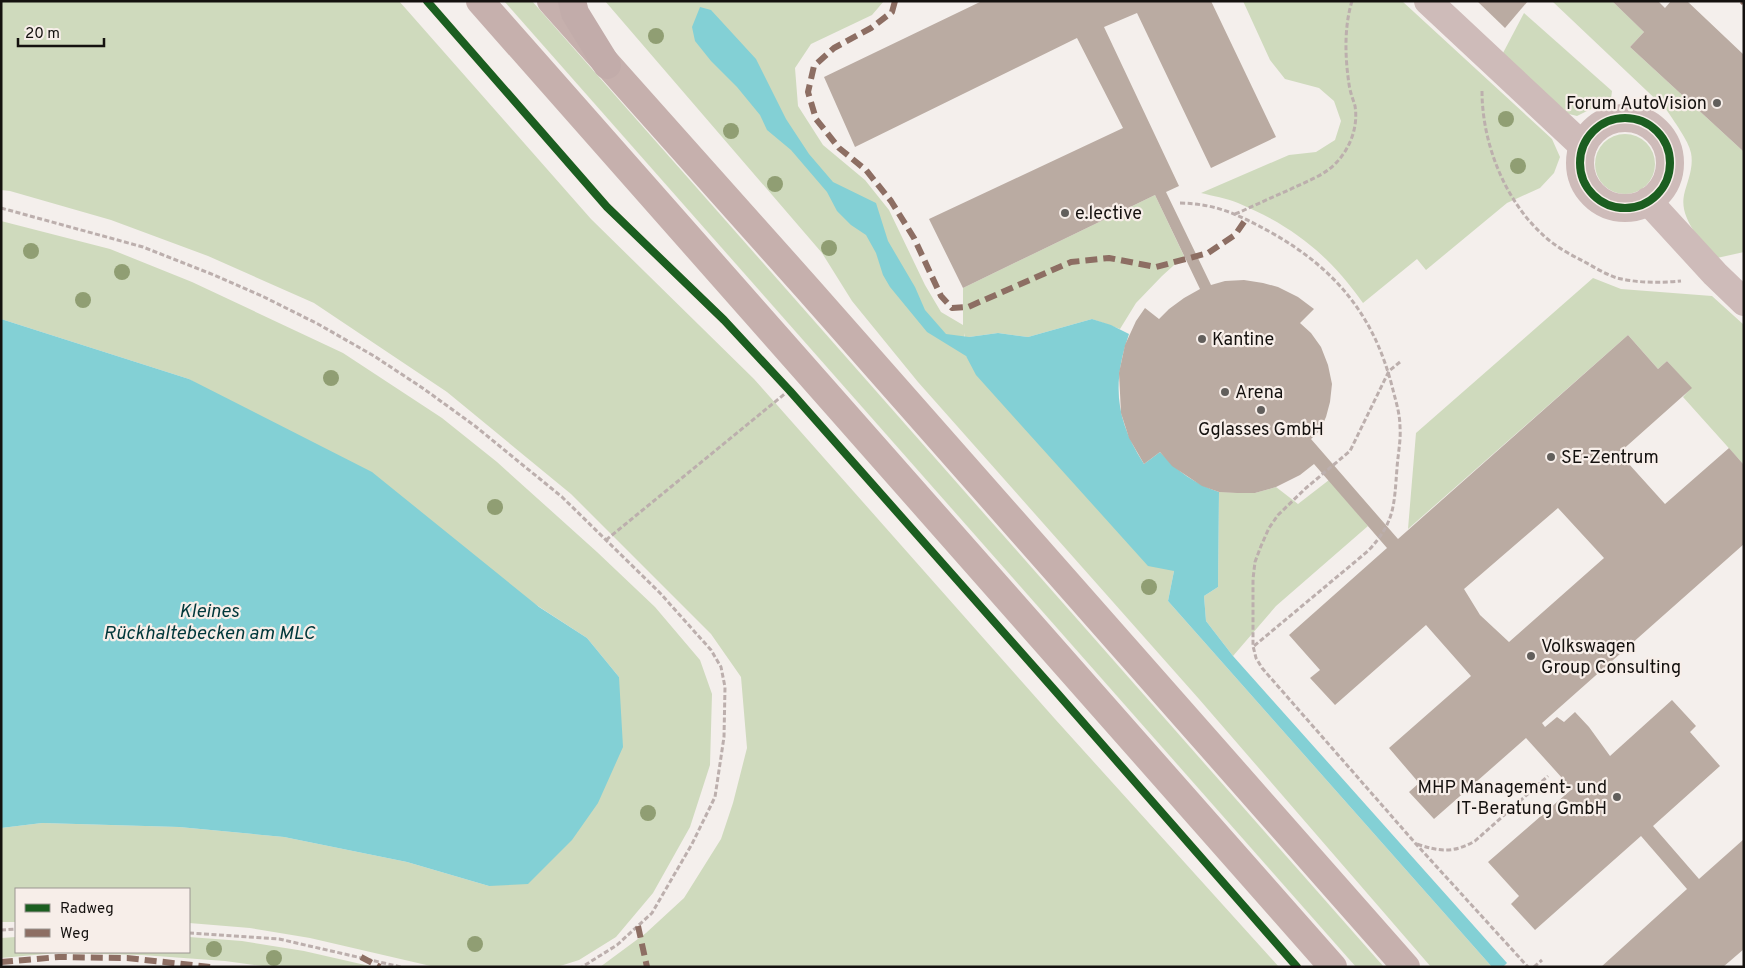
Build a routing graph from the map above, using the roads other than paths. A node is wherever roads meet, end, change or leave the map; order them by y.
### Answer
1 (480, 1) edge
2 (551, 1) edge
3 (572, 1) edge
4 (1428, 1) edge
5 (607, 65) junction
6 (1583, 146) junction
7 (1648, 202) junction
8 (1744, 302) edge
9 (1333, 967) edge
10 (1406, 967) edge

1 - 9 main road
2 - 5 main road
3 - 5 highway
4 - 6 street
5 - 10 main road
6 - 7 street
6 - 7 street
7 - 8 street

